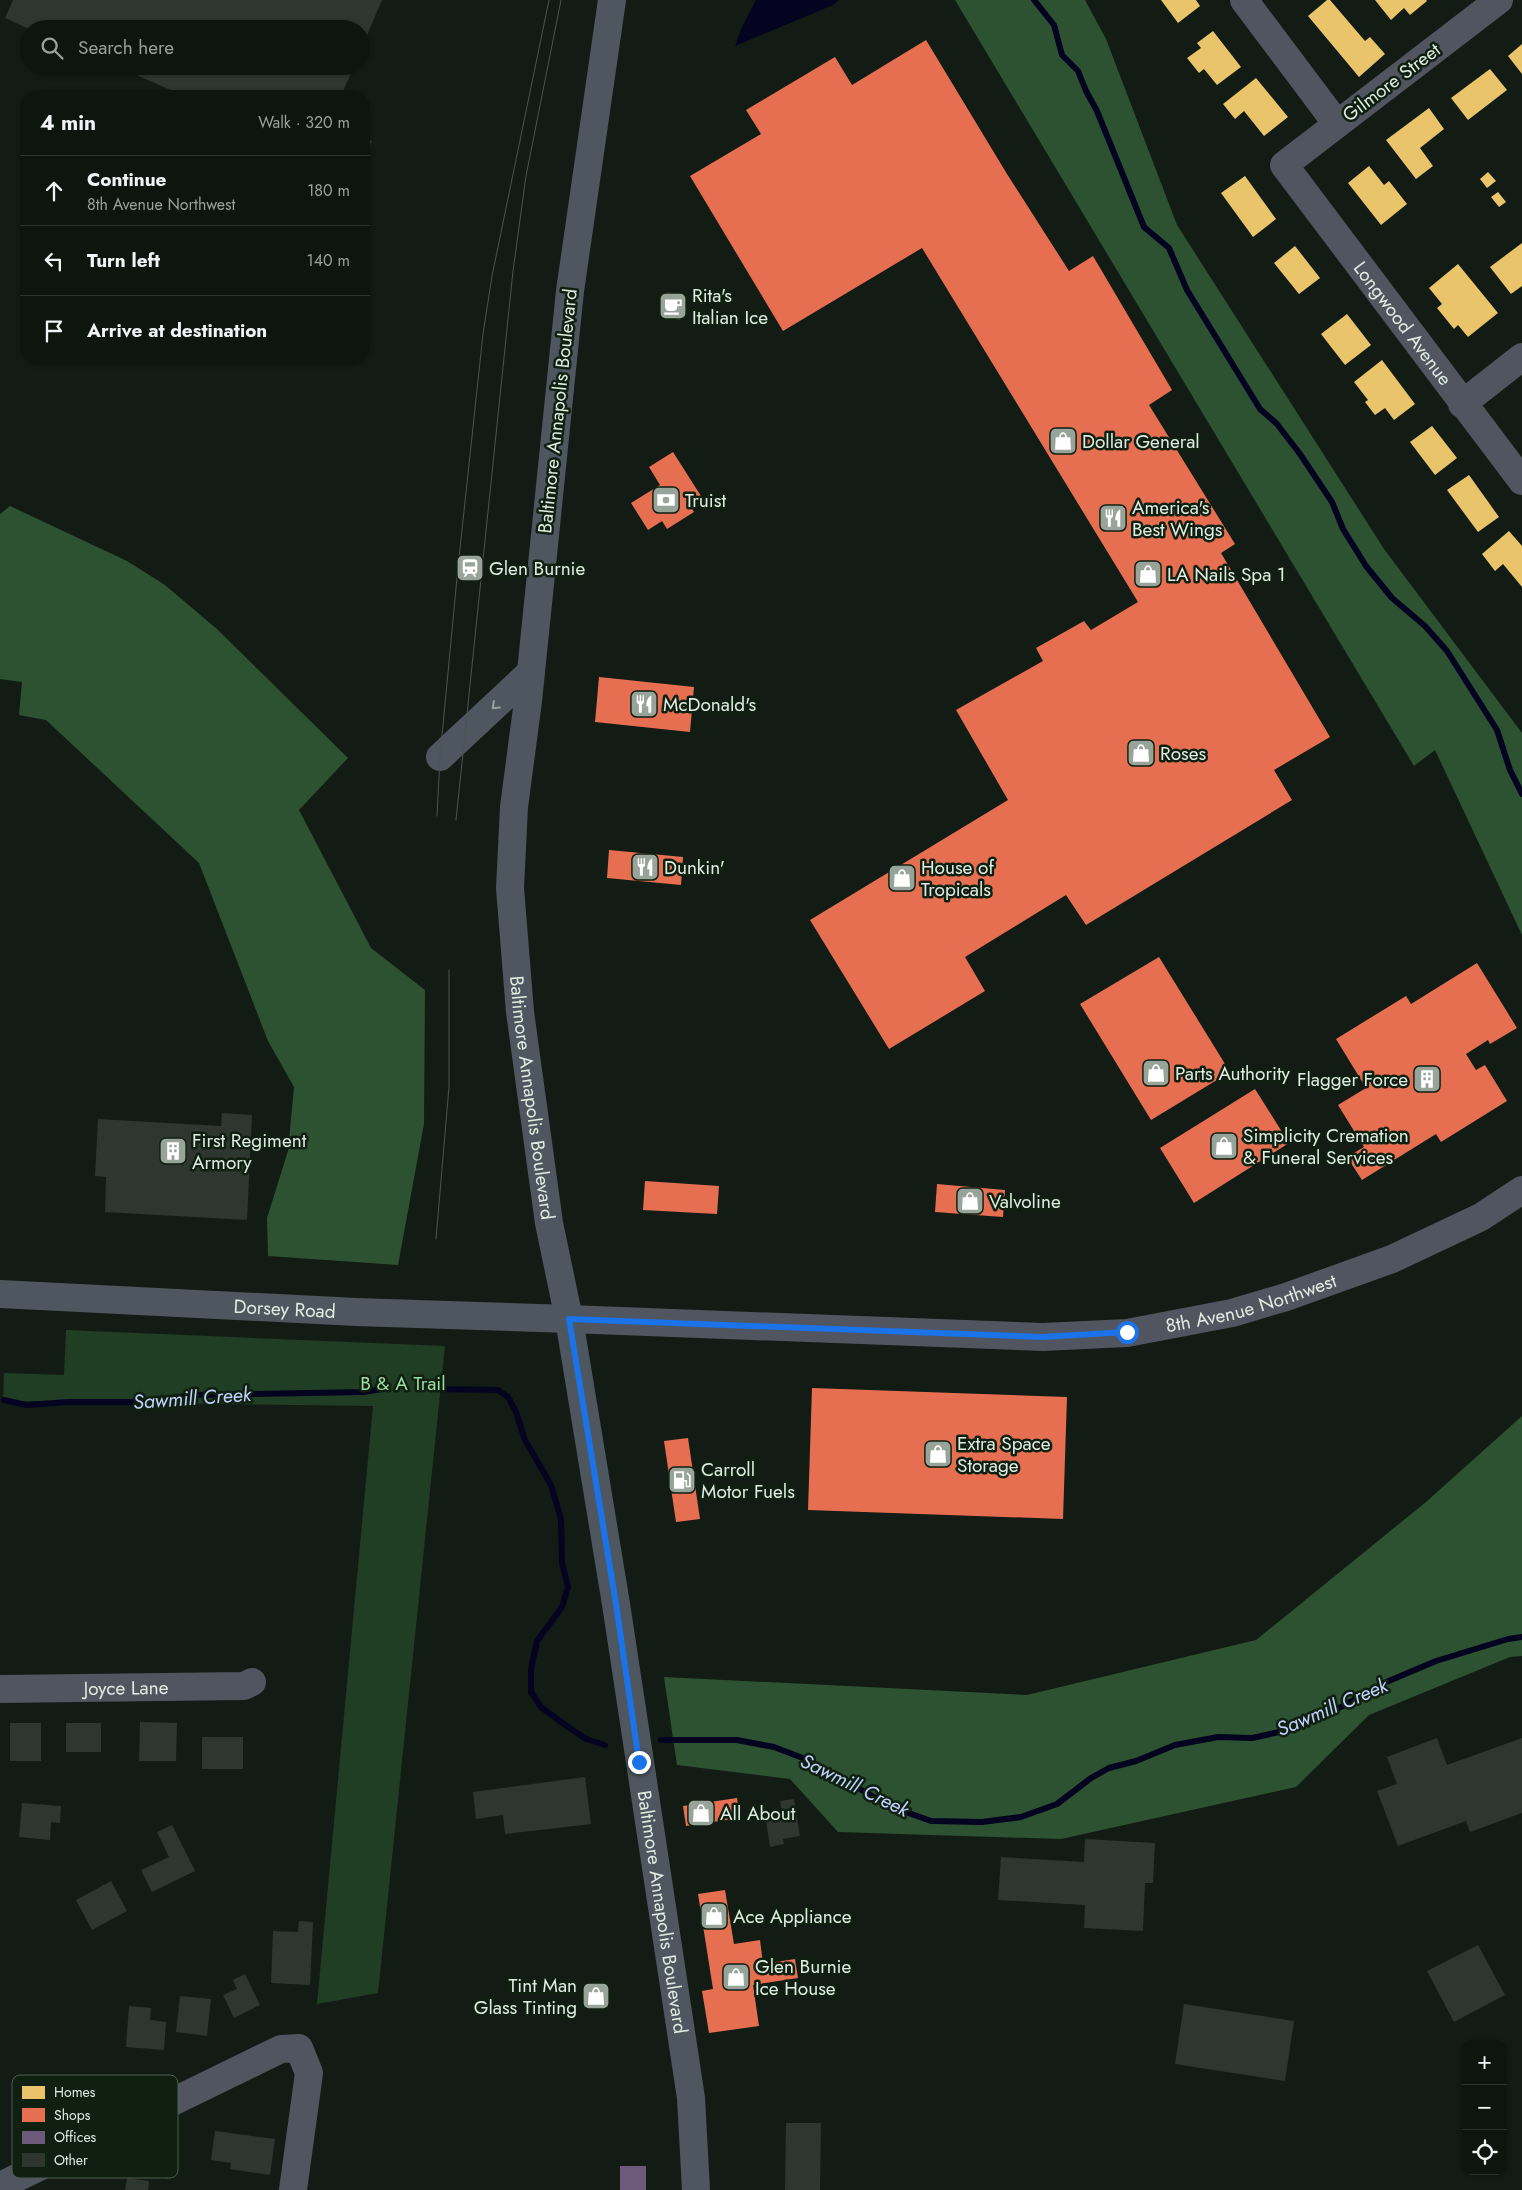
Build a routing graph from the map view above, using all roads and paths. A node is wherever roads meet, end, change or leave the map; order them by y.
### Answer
1 (612, 0) edge
2 (1244, 0) edge
3 (1499, 0) edge
4 (1336, 124) junction
5 (1284, 165) joint
6 (1522, 358) edge
7 (1462, 404) junction
8 (1522, 481) edge
9 (531, 672) junction
10 (440, 757) dead end
11 (1522, 1190) edge
12 (0, 1294) edge
13 (569, 1319) junction
14 (252, 1682) dead end
15 (0, 1689) edge
16 (178, 2099) edge
17 (16, 2178) edge
18 (0, 2186) edge
19 (293, 2190) edge
20 (696, 2190) edge

1 - 9 main road, Baltimore Annapolis Boulevard
2 - 4 street
3 - 4 street, Gilmore Street
4 - 5 street, Gilmore Street
5 - 7 street, Longwood Avenue
6 - 7 street
7 - 8 street, Longwood Avenue
9 -> 10 main road
9 - 13 main road, Baltimore Annapolis Boulevard
11 - 13 street, 8th Avenue Northwest
12 - 13 main road, Dorsey Road
13 - 20 main road, Baltimore Annapolis Boulevard
14 - 15 street, Joyce Lane
16 - 19 street
17 - 18 street

